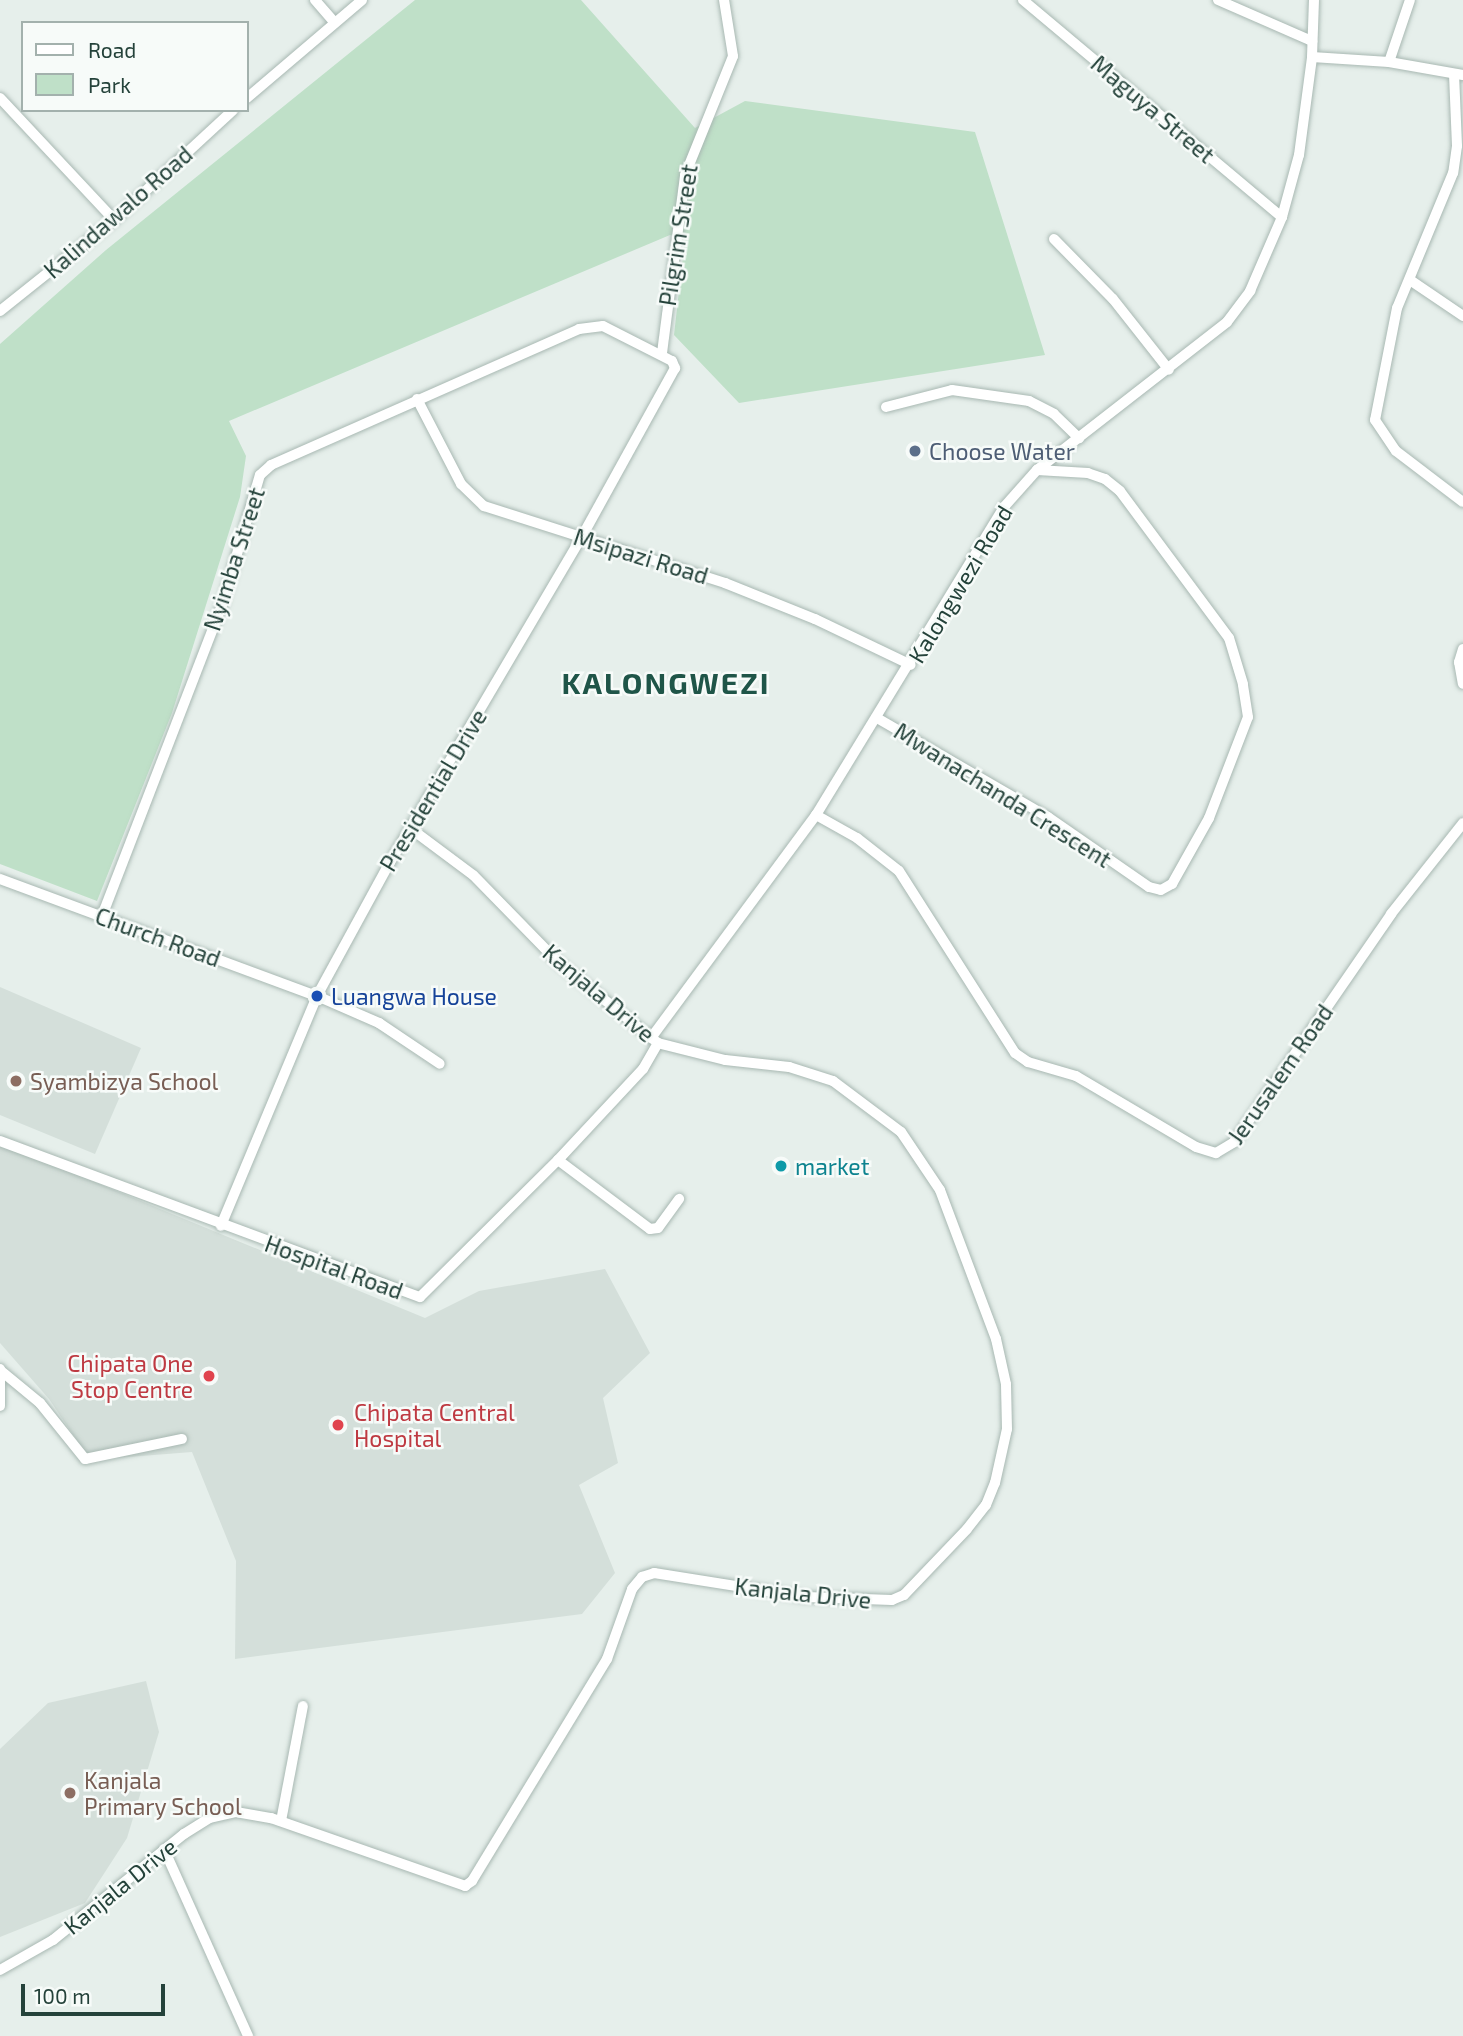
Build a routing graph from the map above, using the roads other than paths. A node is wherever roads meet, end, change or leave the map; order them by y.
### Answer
1 (315, 0) edge
2 (362, 0) edge
3 (724, 0) edge
4 (1023, 0) edge
5 (1218, 0) edge
6 (1314, 0) edge
7 (1410, 0) edge
8 (335, 23) junction
9 (1312, 41) junction
10 (1312, 57) junction
11 (1389, 62) junction
12 (1459, 74) edge
13 (248, 97) edge
14 (0, 98) edge
15 (231, 112) edge
16 (1282, 217) junction
17 (114, 220) junction
18 (1054, 239) dead end
19 (1410, 280) junction
20 (0, 311) edge
21 (1463, 316) edge
22 (662, 353) junction
23 (675, 368) joint
24 (1169, 370) junction
25 (417, 399) junction
26 (886, 407) dead end
27 (1079, 438) junction
28 (1037, 470) junction
29 (1463, 502) edge
30 (581, 538) junction
31 (1463, 649) edge
32 (911, 665) junction
33 (1463, 684) edge
34 (877, 718) junction
35 (816, 816) junction
36 (1463, 823) edge
37 (410, 828) junction
38 (0, 879) edge
39 (102, 916) junction
40 (317, 996) junction
41 (655, 1041) junction
42 (440, 1064) dead end
43 (0, 1141) edge
44 (558, 1160) junction
45 (679, 1199) dead end
46 (221, 1226) junction
47 (0, 1369) edge
48 (0, 1406) edge
49 (182, 1439) dead end
50 (303, 1706) dead end
51 (281, 1821) junction
52 (164, 1849) junction
53 (0, 1970) edge
54 (248, 2036) edge

1 - 8 street
2 - 8 street
3 - 22 street, Pilgrim Street
4 - 16 street, Maguya Street
5 - 9 street
6 - 9 street, Kalongwezi Road
7 - 11 street
8 - 13 street
9 - 10 street, Kalongwezi Road
10 - 11 street
10 - 16 street, Kalongwezi Road
11 - 12 street
12 - 19 street
14 - 17 street
15 - 17 street, Kalindawalo Road
16 - 24 street, Kalongwezi Road
17 - 20 street, Kalindawalo Road
18 - 24 street
19 - 21 street
19 - 29 street
22 - 23 street, Nyimba Street
22 - 25 street, Nyimba Street
23 - 30 street, Presidential Drive
24 - 27 street, Kalongwezi Road
25 - 30 street, Msipazi Road
25 - 39 street, Nyimba Street
26 - 27 street
27 - 28 street, Kalongwezi Road
28 - 32 street, Kalongwezi Road
28 - 34 street, Mwanachanda Crescent
30 - 32 street, Msipazi Road
30 - 37 street, Presidential Drive
31 - 33 street
32 - 34 street, Kalongwezi Road
34 - 35 street, Kalongwezi Road
35 - 36 street, Jerusalem Road
35 - 41 street, Kalongwezi Road
37 - 40 street, Presidential Drive
37 - 41 street, Kanjala Drive
38 - 39 street, Church Road
39 - 40 street, Church Road
40 - 42 street, Church Road
40 - 46 street, Presidential Drive
41 - 44 street, Hospital Road
41 - 51 street, Kanjala Drive
43 - 46 street, Hospital Road
44 - 45 street
44 - 46 street, Hospital Road
47 - 48 street
47 - 49 street
50 - 51 street
51 - 52 street, Kanjala Drive
52 - 53 street, Kanjala Drive
52 - 54 street

